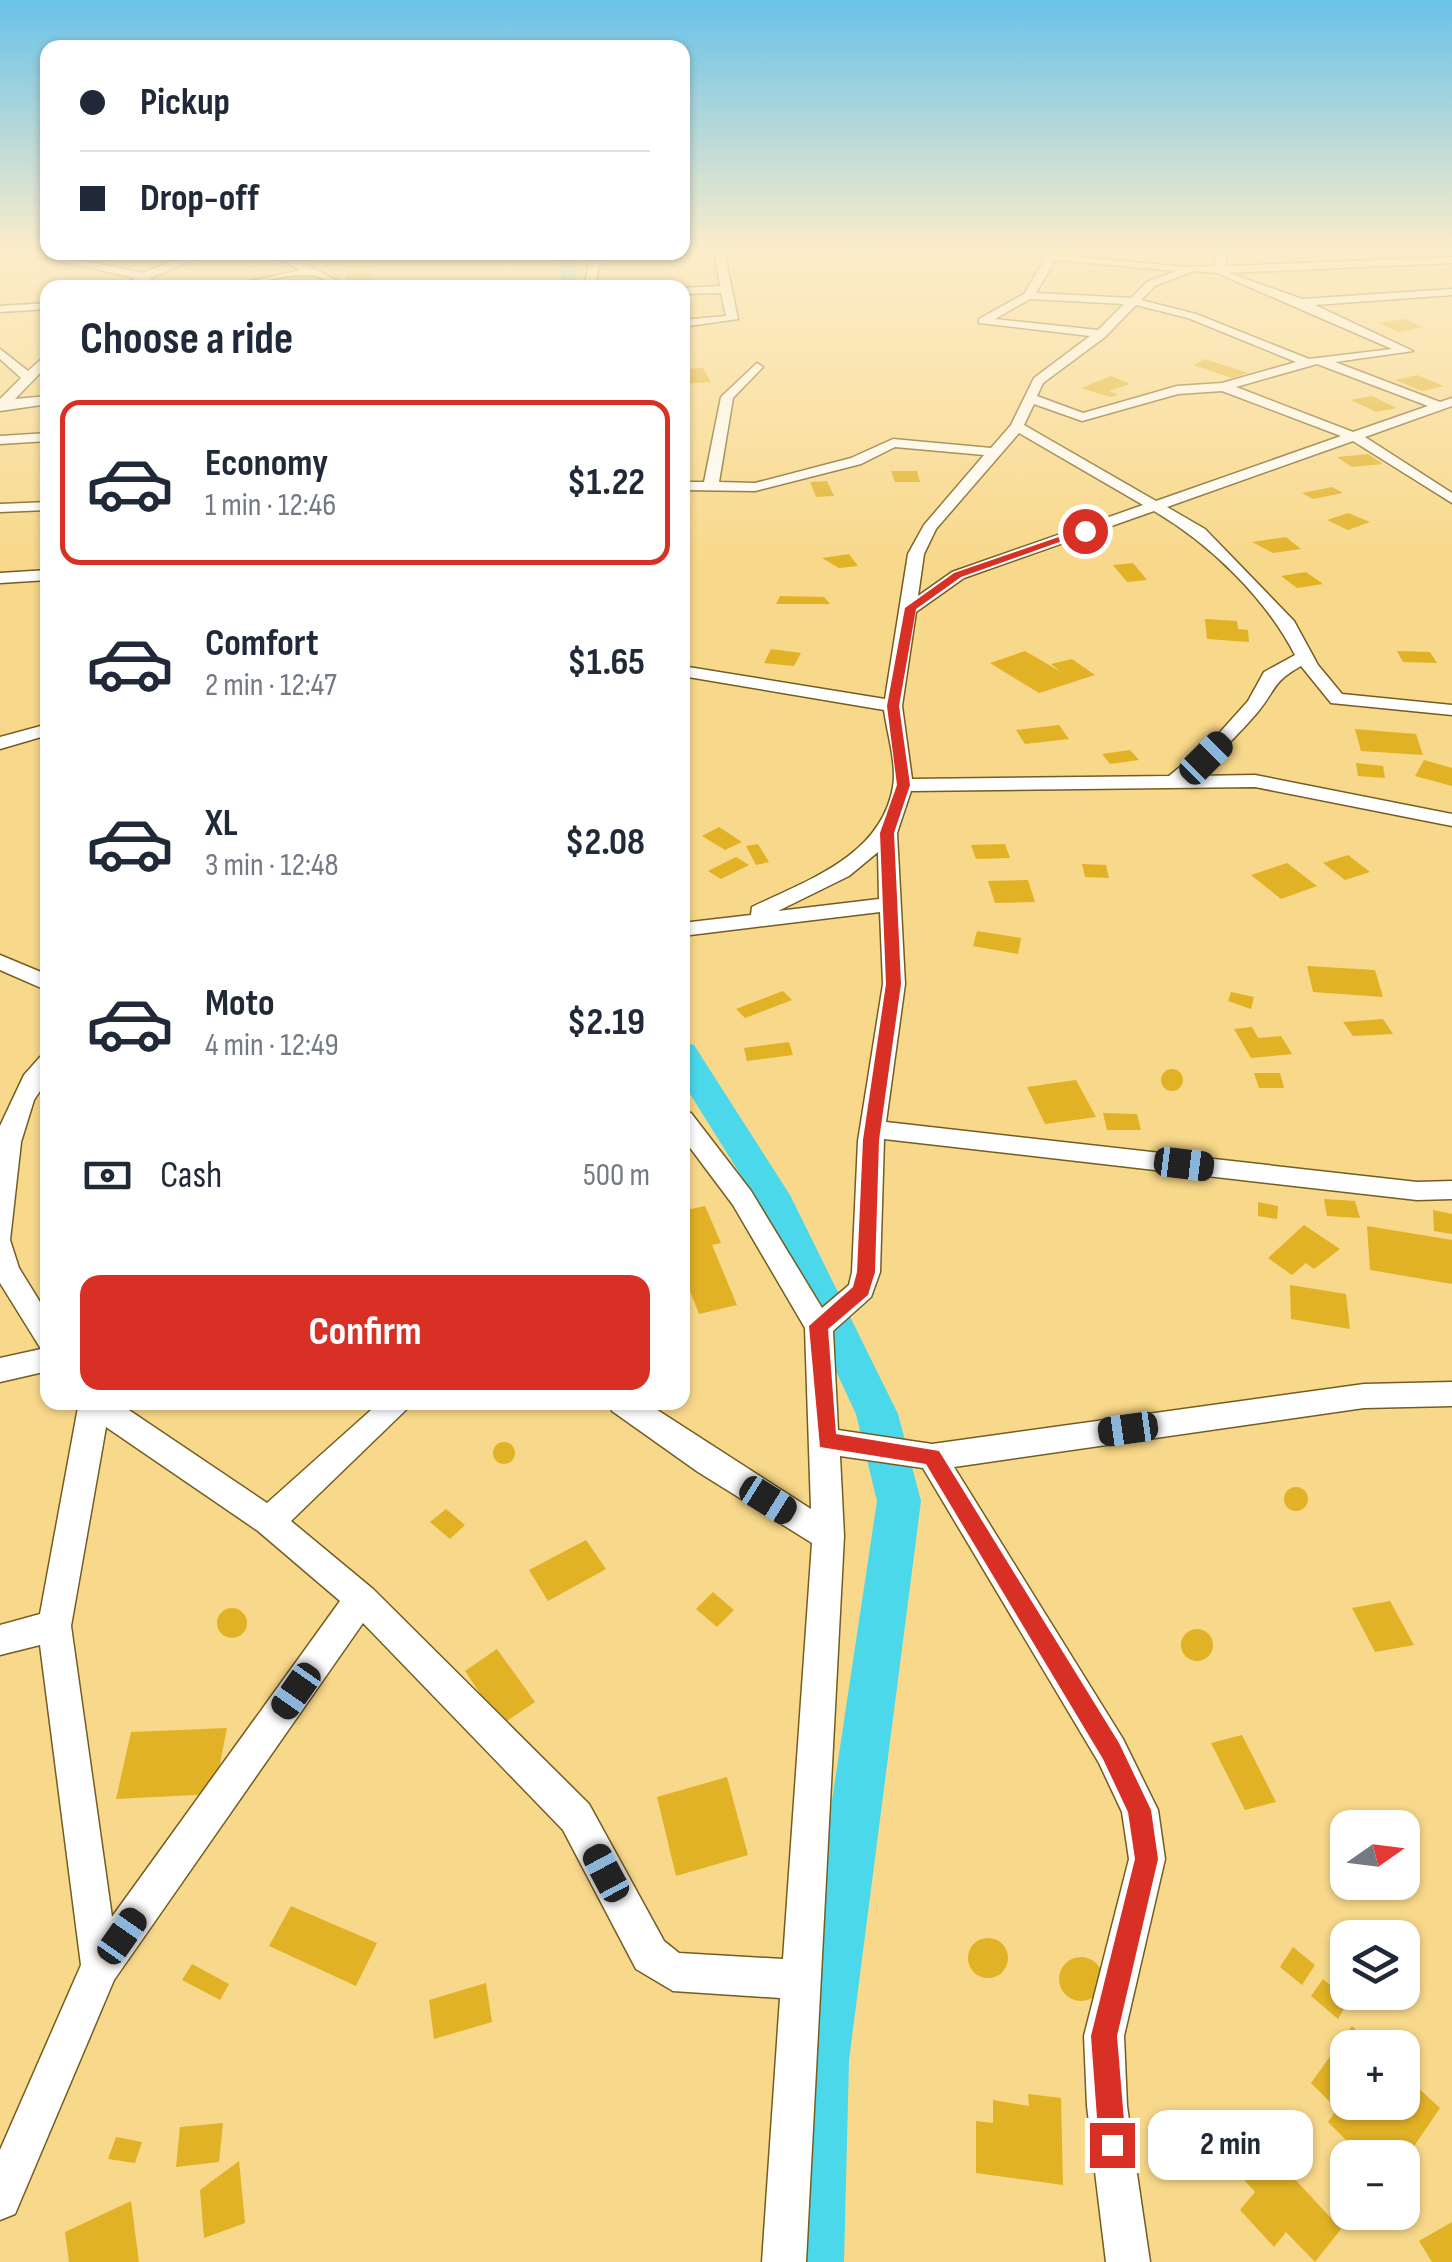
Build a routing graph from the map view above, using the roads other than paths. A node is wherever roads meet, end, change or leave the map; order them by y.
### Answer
1 (4, 357) edge
2 (1070, 357) edge
3 (1302, 357) edge
4 (1356, 357) edge
5 (1314, 361) junction
6 (40, 364) edge
7 (756, 367) dead end
8 (26, 376) junction
9 (1224, 387) junction
10 (1028, 397) junction
11 (40, 401) edge
12 (1444, 404) edge
13 (3, 406) edge
14 (1082, 417) junction
15 (1022, 428) junction
16 (40, 437) edge
17 (1356, 438) junction
18 (0, 440) edge
19 (1049, 444) junction
20 (997, 448) junction
21 (690, 486) edge
22 (711, 486) junction
23 (1452, 499) edge
24 (40, 506) edge
25 (1156, 506) junction
26 (0, 508) edge
27 (40, 576) edge
28 (0, 578) edge
29 (911, 608) junction
30 (1306, 656) junction
31 (690, 672) edge
32 (893, 706) junction
33 (1452, 710) edge
34 (40, 731) edge
35 (0, 743) edge
36 (1174, 782) junction
37 (903, 785) junction
38 (1452, 820) edge
39 (887, 833) junction
40 (890, 904) junction
41 (737, 923) junction
42 (690, 929) edge
43 (0, 962) edge
44 (40, 980) edge
45 (40, 1071) edge
46 (690, 1129) edge
47 (874, 1129) junction
48 (1452, 1190) edge
49 (0, 1234) edge
50 (0, 1247) edge
51 (40, 1326) edge
52 (818, 1326) junction
53 (40, 1362) edge
54 (0, 1370) edge
55 (1452, 1394) edge
56 (93, 1410) edge
57 (103, 1410) edge
58 (391, 1410) edge
59 (633, 1410) edge
60 (827, 1441) junction
61 (932, 1457) junction
62 (270, 1521) junction
63 (828, 1536) junction
64 (361, 1600) junction
65 (54, 1626) junction
66 (0, 1640) edge
67 (100, 1966) junction
68 (801, 1980) junction
69 (0, 2199) edge
70 (784, 2262) edge
71 (1128, 2262) edge

1 - 8 street
2 - 10 street
3 - 5 street
4 - 5 street
5 - 9 street
5 - 12 street
6 - 8 street
7 - 22 street
8 - 13 street
9 - 14 street
9 - 17 street
10 - 14 street
10 - 15 street
11 - 13 street
12 - 17 street
14 - 15 street
15 - 19 street
15 - 20 street
16 - 18 street
17 - 23 street
17 - 25 street
19 - 20 street
19 - 25 street
20 - 22 street
20 - 29 street
21 - 22 street
24 - 26 street
25 - 29 street
25 - 30 street
27 - 28 street
29 - 32 street
30 - 33 street
30 - 36 street
31 - 32 street
32 - 37 street
34 - 35 street
36 - 37 street
36 - 38 street
37 - 39 street
39 - 40 street
39 - 41 street
40 - 41 street
40 - 47 street
41 - 42 street
43 - 44 street
45 - 49 street
46 - 52 street
47 - 48 street
47 - 52 street
50 - 51 street
52 - 60 street
53 - 54 street
55 - 61 street
56 - 65 street
57 - 62 street
58 - 62 street
59 - 63 street
60 - 61 street
60 - 63 street
61 - 71 street
62 - 64 street
63 - 68 street
64 - 67 street
64 - 68 street
65 - 66 street
65 - 67 street
67 - 69 street
68 - 70 street

